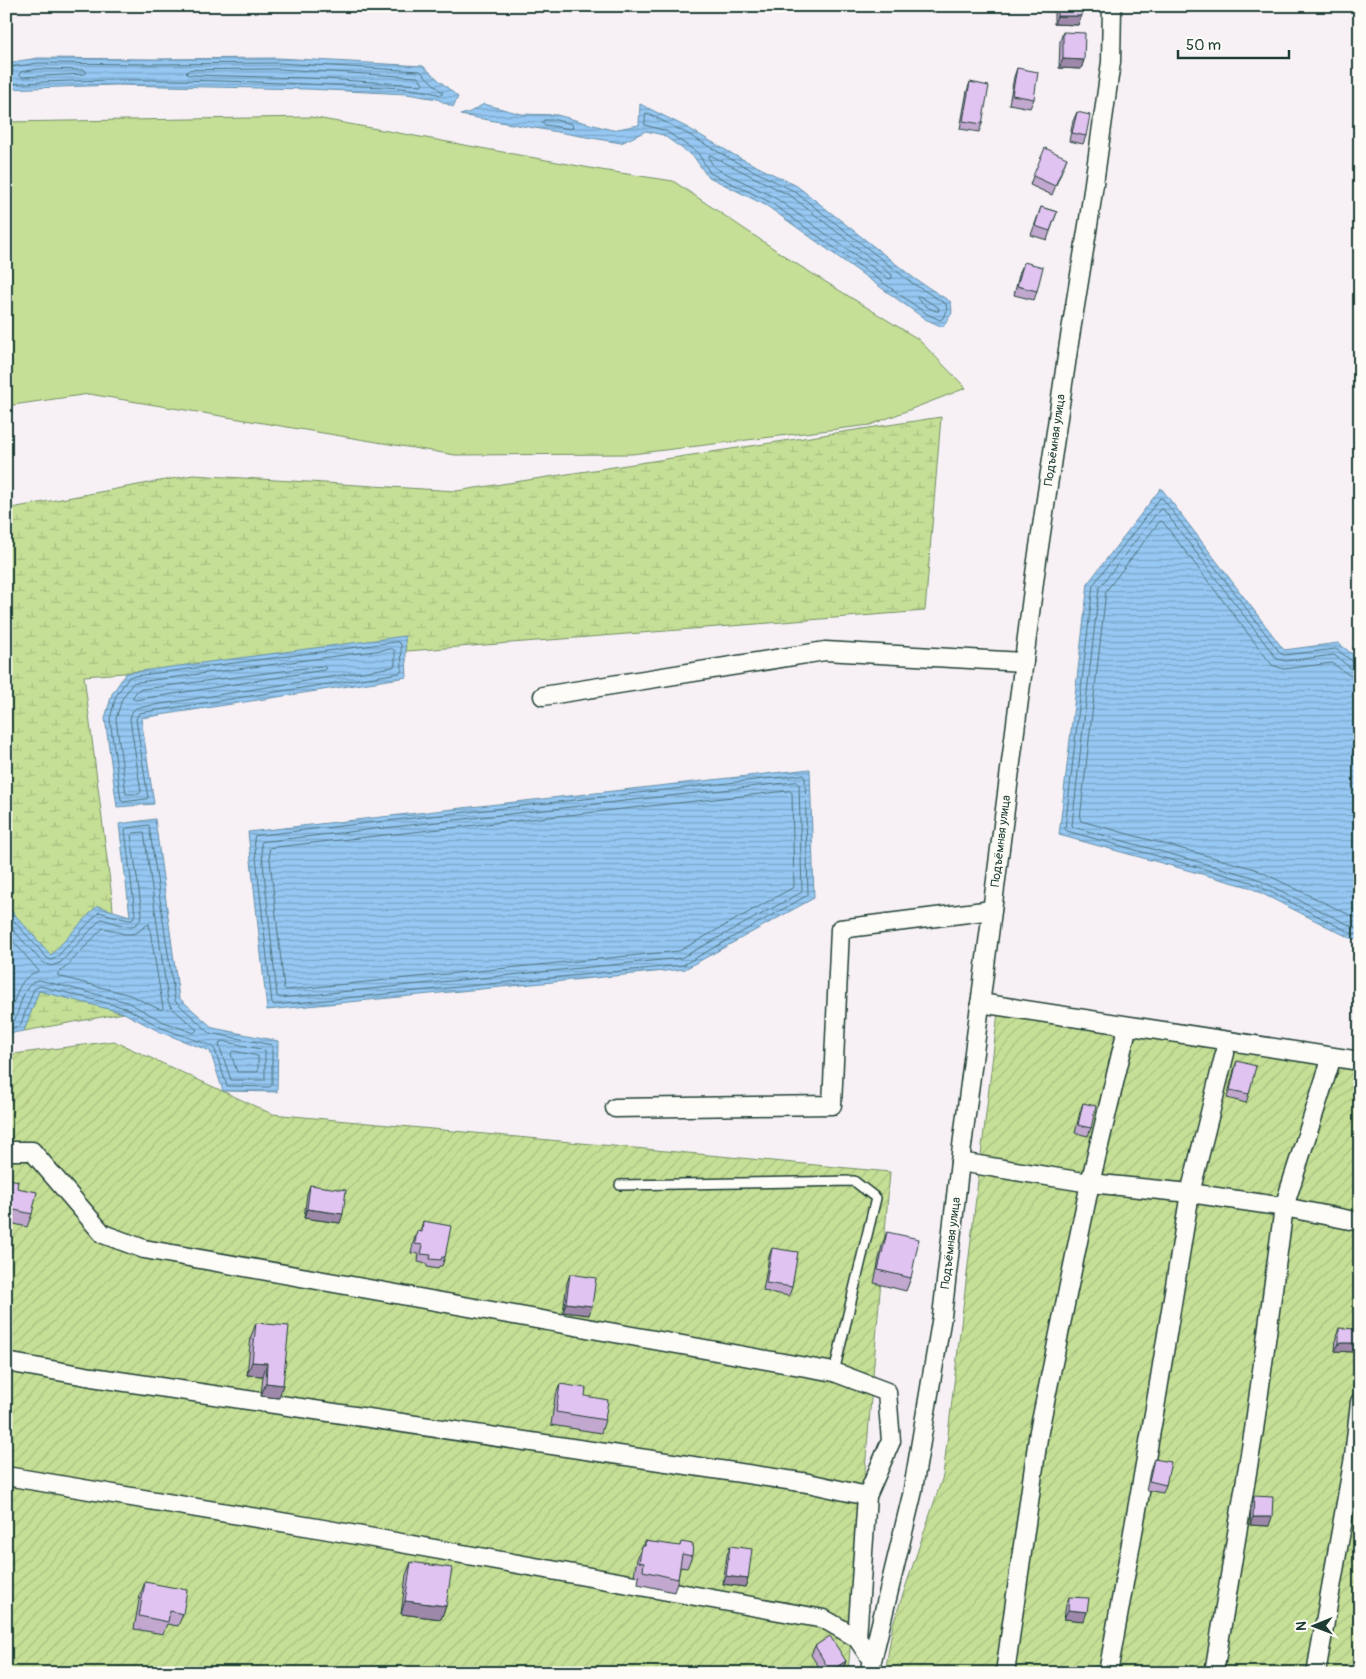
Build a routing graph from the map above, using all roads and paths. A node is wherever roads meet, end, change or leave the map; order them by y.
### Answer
1 (1112, 6) edge
2 (1024, 662) junction
3 (543, 696) dead end
4 (992, 910) junction
5 (980, 1003) junction
6 (1126, 1032) dead end
7 (1225, 1052) dead end
8 (1360, 1061) edge
9 (1330, 1063) dead end
10 (615, 1108) dead end
11 (6, 1152) edge
12 (960, 1162) junction
13 (1090, 1183) junction
14 (620, 1185) dead end
15 (1190, 1194) junction
16 (1284, 1208) junction
17 (1360, 1222) edge
18 (6, 1362) edge
19 (834, 1372) junction
20 (1360, 1402) edge
21 (6, 1476) edge
22 (867, 1496) junction
23 (856, 1638) junction
24 (870, 1666) edge
25 (1005, 1673) edge
26 (1108, 1673) edge
27 (1214, 1673) edge
28 (1316, 1673) edge

1 - 2 street, Подъёмная улица
2 - 3 street
2 - 4 street, Подъёмная улица
4 - 5 street, Подъёмная улица
4 - 10 street
5 - 8 street
5 - 12 street, Подъёмная улица
6 - 13 street
7 - 15 street
9 - 16 street
11 - 19 street
12 - 13 street
12 - 24 street, Подъёмная улица
13 - 15 street
13 - 25 street
14 - 19 lane
15 - 16 street
15 - 26 street
16 - 17 street
16 - 27 street
18 - 22 street
19 - 22 street
20 - 28 street
21 - 23 street
22 - 23 street
23 - 24 street

